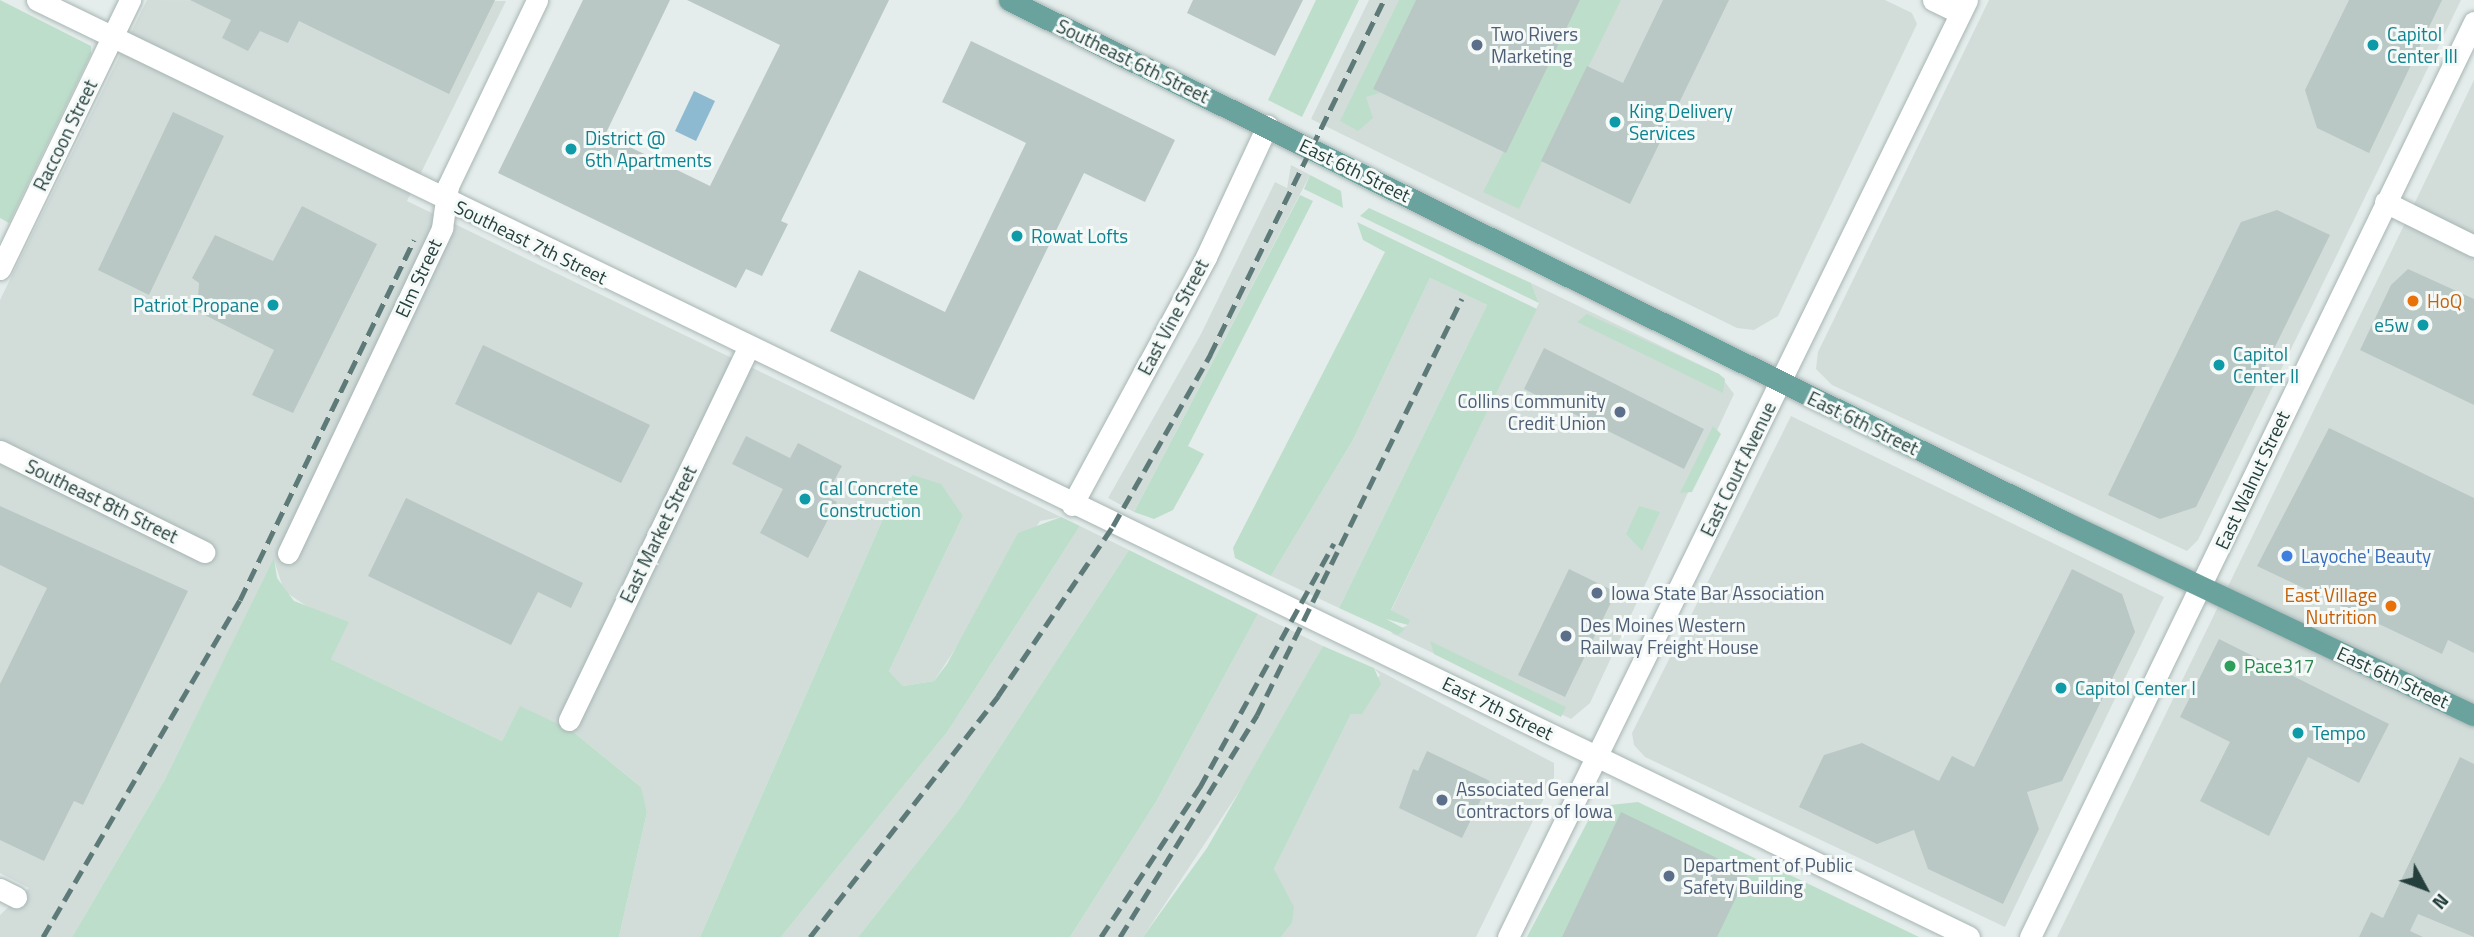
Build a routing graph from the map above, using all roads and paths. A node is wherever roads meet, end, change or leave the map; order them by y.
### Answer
1 (37, 0) edge
2 (131, 0) edge
3 (537, 0) edge
4 (1009, 0) edge
5 (1933, 0) edge
6 (1963, 7) edge
7 (2474, 22) edge
8 (112, 37) junction
9 (1262, 124) junction
10 (446, 201) junction
11 (2385, 202) junction
12 (2474, 246) edge
13 (0, 269) edge
14 (748, 348) junction
15 (1781, 382) junction
16 (0, 451) edge
17 (1025, 484) joint
18 (1072, 505) junction
19 (204, 552) dead end
20 (288, 553) dead end
21 (2201, 587) junction
22 (2474, 715) edge
23 (569, 720) dead end
24 (1598, 757) junction
25 (1508, 937) edge
26 (1969, 937) edge
27 (2031, 937) edge

1 - 8 street, Southeast 7th Street
2 - 8 street, Raccoon Street
3 - 10 street, Elm Street
4 - 9 main road, Southeast 6th Street
5 - 6 street
6 - 15 street, East Court Avenue
7 - 11 street, East Walnut Street
8 - 10 street, Southeast 7th Street
8 - 13 street, Raccoon Street
9 - 15 main road, East 6th Street
9 - 18 street, East Vine Street
10 - 14 street, Southeast 7th Street
10 - 20 street, Elm Street
11 - 12 street
11 - 21 street, East Walnut Street
14 - 17 street, Southeast 7th Street
14 - 23 street, East Market Street
15 - 21 main road, East 6th Street
15 - 24 street, East Court Avenue
16 - 19 street, Southeast 8th Street
17 - 18 street, East 7th Street
18 - 24 street, East 7th Street
21 - 22 main road, East 6th Street
21 - 27 street, East Walnut Street
24 - 25 street, East Court Avenue
24 - 26 street, East 7th Street

